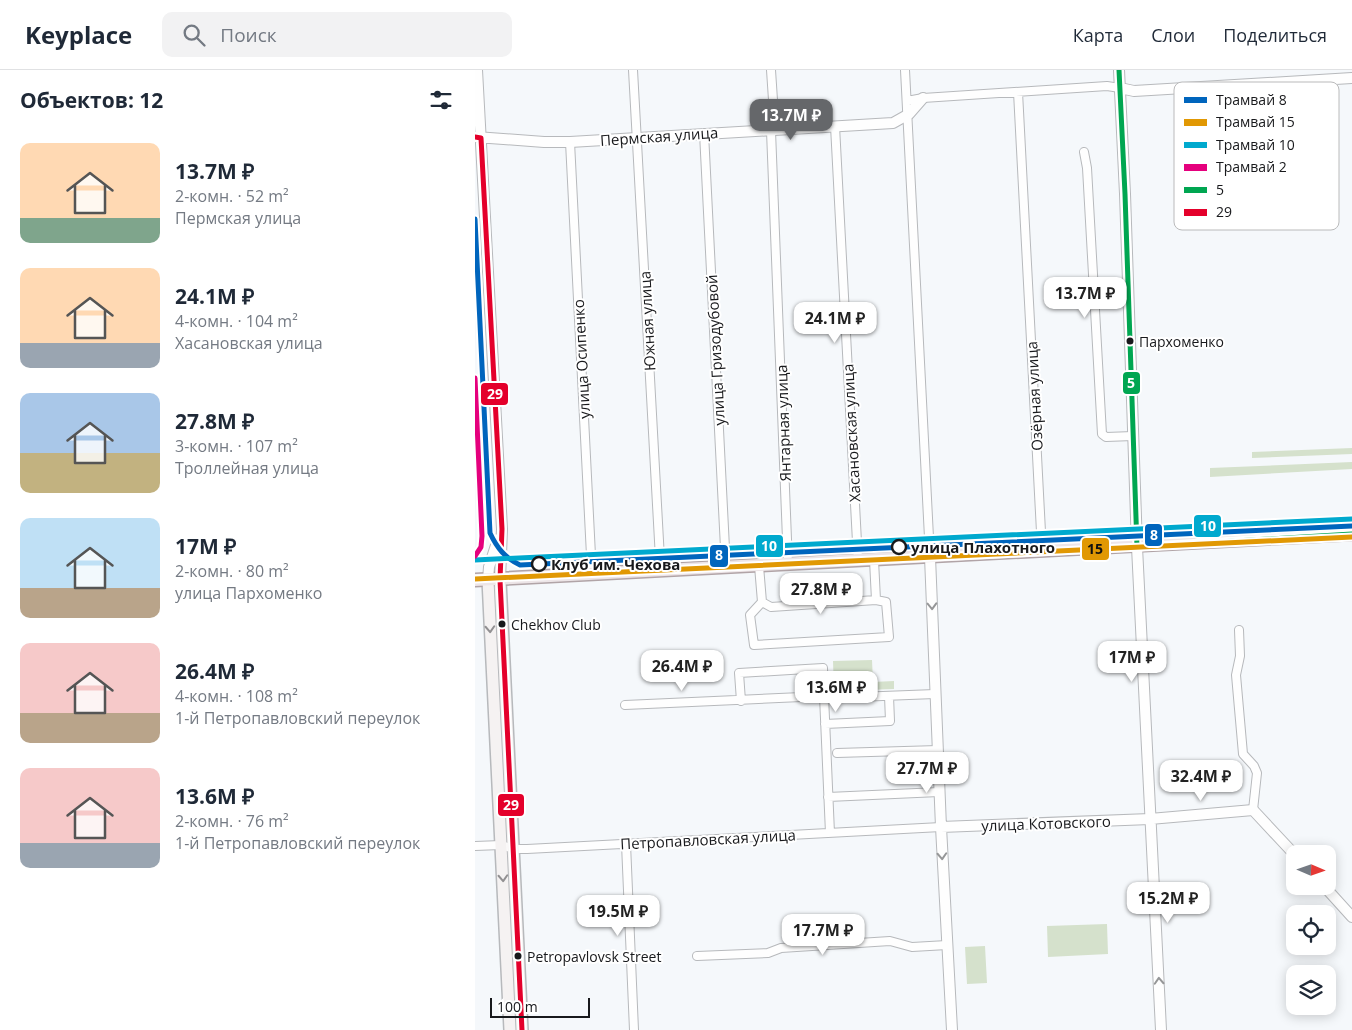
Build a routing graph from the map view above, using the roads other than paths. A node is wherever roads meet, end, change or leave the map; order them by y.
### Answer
1 (477, 70) edge
2 (633, 70) edge
3 (771, 70) edge
4 (905, 70) edge
5 (1119, 70) edge
6 (1352, 78) edge
7 (1285, 82) edge
8 (1120, 88) junction
9 (1174, 89) edge
10 (1018, 92) junction
11 (923, 98) junction
12 (907, 101) junction
13 (909, 114) junction
14 (835, 126) junction
15 (773, 130) junction
16 (704, 133) junction
17 (637, 137) junction
18 (478, 138) edge
19 (570, 142) junction
20 (1084, 152) dead end
21 (1133, 436) junction
22 (1352, 534) edge
23 (1137, 546) junction
24 (1042, 552) junction
25 (930, 557) junction
26 (874, 560) junction
27 (858, 561) junction
28 (788, 565) junction
29 (759, 566) junction
30 (726, 568) junction
31 (659, 572) junction
32 (592, 575) junction
33 (488, 580) edge
34 (877, 600) junction
35 (762, 602) junction
36 (1239, 630) dead end
37 (935, 694) junction
38 (889, 696) junction
39 (828, 697) junction
40 (741, 701) junction
41 (625, 706) dead end
42 (825, 724) junction
43 (938, 750) junction
44 (837, 753) dead end
45 (939, 792) junction
46 (828, 797) junction
47 (1253, 810) junction
48 (1150, 819) junction
49 (941, 827) junction
50 (830, 833) junction
51 (625, 844) junction
52 (501, 845) junction
53 (1286, 845) edge
54 (475, 846) edge
55 (515, 849) junction
56 (1332, 895) edge
57 (1352, 917) edge
58 (947, 945) junction
59 (697, 956) dead end
60 (510, 1030) edge
61 (522, 1030) edge
62 (634, 1030) edge
63 (952, 1030) edge
64 (1161, 1030) edge

1 - 18 street
2 - 17 street, Южная улица
3 - 15 street, Янтарная улица
4 - 12 street
5 - 8 street
6 - 7 street
8 - 9 street
8 - 10 street
8 - 21 street
10 - 11 street
10 - 24 street, Озёрная улица
11 - 12 street
11 - 13 street, Пермская улица
12 - 13 street
13 - 14 street, Пермская улица
13 - 25 street
14 - 15 street, Пермская улица
14 - 27 street, Хасановская улица
15 - 16 street, Пермская улица
15 - 28 street, Янтарная улица
16 - 17 street, Пермская улица
16 - 30 street, улица Гризодубовой
17 - 19 street, Пермская улица
17 - 31 street, Южная улица
18 - 19 street, Пермская улица
18 - 33 street
19 - 32 street, улица Осипенко
20 - 21 street
21 - 23 street
22 - 23 main road
23 - 24 main road
23 - 48 street
24 - 25 main road
25 - 26 main road
25 -> 37 street
26 - 27 main road
26 - 34 street
27 - 28 main road
28 - 29 main road
29 - 30 main road
29 - 35 street
30 - 31 main road
31 - 32 main road
32 - 33 main road
33 -> 52 main road
33 - 55 main road
34 - 35 street
34 - 35 street
36 - 47 street
37 - 38 street
37 - 43 street
38 - 39 street
38 - 42 street
39 - 40 street
39 - 40 street
39 - 42 street
40 - 41 street
42 - 46 street
43 - 44 street
43 - 45 street
45 - 46 street
45 - 49 street
46 - 50 street
47 - 48 street, улица Котовского
47 - 53 street
48 - 49 street, улица Котовского
64 -> 48 street
49 - 50 street, Петропавловская улица
49 -> 58 street
50 - 51 street, Петропавловская улица
51 - 55 street, Петропавловская улица
51 - 62 street
52 - 54 street, Петропавловская улица
52 - 55 street, Петропавловская улица
52 -> 60 main road
55 - 61 main road
56 - 57 street
58 - 59 street
58 - 63 street

